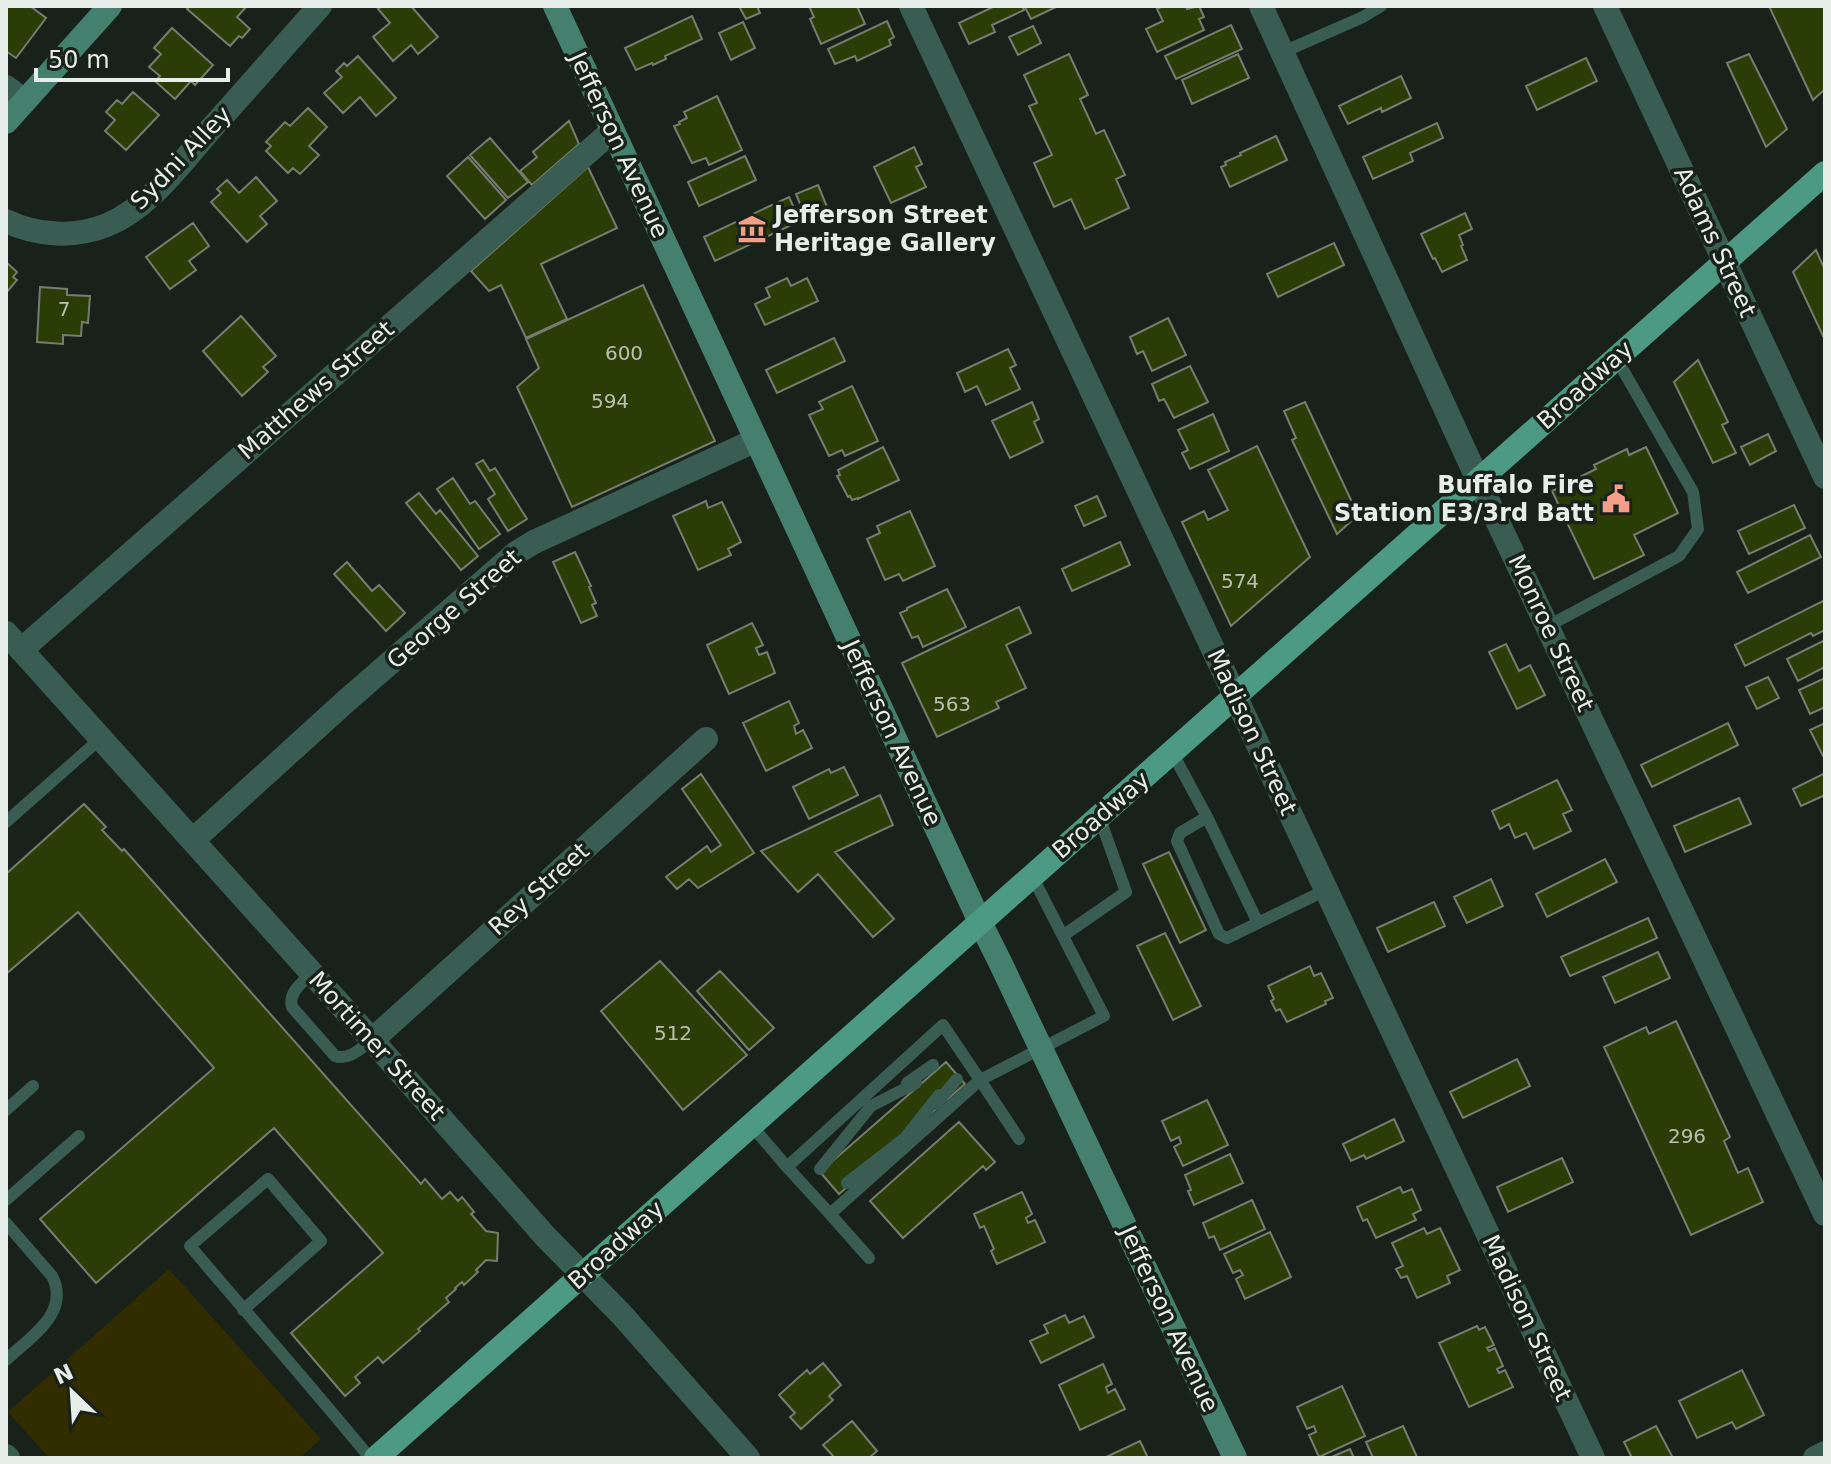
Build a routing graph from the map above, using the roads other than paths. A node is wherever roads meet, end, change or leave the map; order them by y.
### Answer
1 (110, 6) edge
2 (320, 6) edge
3 (555, 6) edge
4 (911, 6) edge
5 (1261, 6) edge
6 (1381, 6) edge
7 (1605, 6) edge
8 (1283, 52) junction
9 (15, 94) edge
10 (6, 122) edge
11 (612, 131) junction
12 (1825, 173) edge
13 (6, 221) edge
14 (1724, 262) junction
15 (1616, 358) junction
16 (756, 440) junction
17 (1825, 477) edge
18 (1478, 480) junction
19 (1548, 626) junction
20 (13, 642) edge
21 (1235, 696) junction
22 (100, 739) junction
23 (706, 739) dead end
24 (1172, 752) junction
25 (1099, 816) junction
26 (1207, 817) junction
27 (6, 822) edge
28 (193, 840) junction
29 (1032, 876) junction
30 (1326, 890) junction
31 (980, 922) junction
32 (1258, 923) junction
33 (1064, 935) junction
34 (312, 973) junction
35 (372, 1040) junction
36 (1041, 1049) junction
37 (933, 1065) dead end
38 (957, 1079) dead end
39 (980, 1080) junction
40 (916, 1083) dead end
41 (33, 1086) dead end
42 (939, 1095) dead end
43 (867, 1102) junction
44 (892, 1104) dead end
45 (6, 1110) edge
46 (918, 1114) dead end
47 (751, 1125) junction
48 (867, 1127) dead end
49 (79, 1136) dead end
50 (902, 1139) junction
51 (1019, 1139) dead end
52 (841, 1151) dead end
53 (865, 1164) dead end
54 (787, 1167) junction
55 (820, 1169) dead end
56 (847, 1183) dead end
57 (6, 1200) edge
58 (830, 1214) junction
59 (1825, 1214) edge
60 (6, 1223) edge
61 (869, 1258) dead end
62 (583, 1274) junction
63 (243, 1310) junction
64 (6, 1360) edge
65 (1825, 1453) edge
66 (373, 1458) edge
67 (748, 1458) edge
68 (1235, 1458) edge
69 (1593, 1458) edge
70 (1815, 1458) edge

1 - 9 street
2 - 13 street, Sydni Alley
3 - 11 street, Jefferson Avenue
4 - 21 street, Madison Street
5 - 8 street, Monroe Street
6 - 8 lane
7 - 14 street, Adams Street
8 - 18 street, Monroe Street
9 - 10 street
11 - 16 street, Jefferson Avenue
11 - 20 street, Matthews Street
12 - 14 main road, Broadway
14 - 15 main road, Broadway
14 - 17 street, Adams Street
15 - 18 main road, Broadway
15 - 19 lane
16 - 28 street, George Street
16 - 31 street, Jefferson Avenue
18 - 19 street, Monroe Street
18 - 21 main road, Broadway
19 - 59 street, Monroe Street
20 - 22 street, Mortimer Street
21 - 24 main road, Broadway
21 - 30 street, Madison Street
22 - 27 lane
22 - 28 street, Mortimer Street
23 - 35 street, Rey Street
24 - 25 main road, Broadway
24 - 26 lane
25 - 29 main road, Broadway
25 - 33 lane
26 - 32 lane
26 - 32 lane
28 - 34 street, Mortimer Street
29 - 31 main road, Broadway
29 - 33 lane
30 - 32 lane
30 - 69 street, Madison Street
31 - 36 street, Jefferson Avenue
31 - 47 main road, Broadway
33 - 36 lane
34 - 35 street, Mortimer Street
34 - 35 lane
35 - 62 street, Mortimer Street
36 - 39 lane
36 - 68 street, Jefferson Avenue
37 - 43 lane
38 - 50 lane
39 - 43 lane
39 - 50 lane
39 - 51 lane
40 - 43 lane
41 - 45 lane
42 - 50 lane
43 - 44 lane
43 - 48 lane
43 - 52 lane
43 - 54 lane
43 - 55 lane
46 - 50 lane
47 - 54 lane
47 - 62 main road, Broadway
49 - 57 lane
50 - 53 lane
50 - 56 lane
50 - 58 lane
54 - 58 lane
58 - 61 lane
60 - 64 lane
62 - 66 main road, Broadway
62 - 67 street, Mortimer Street
63 - 63 lane
63 - 66 lane
65 - 70 street

